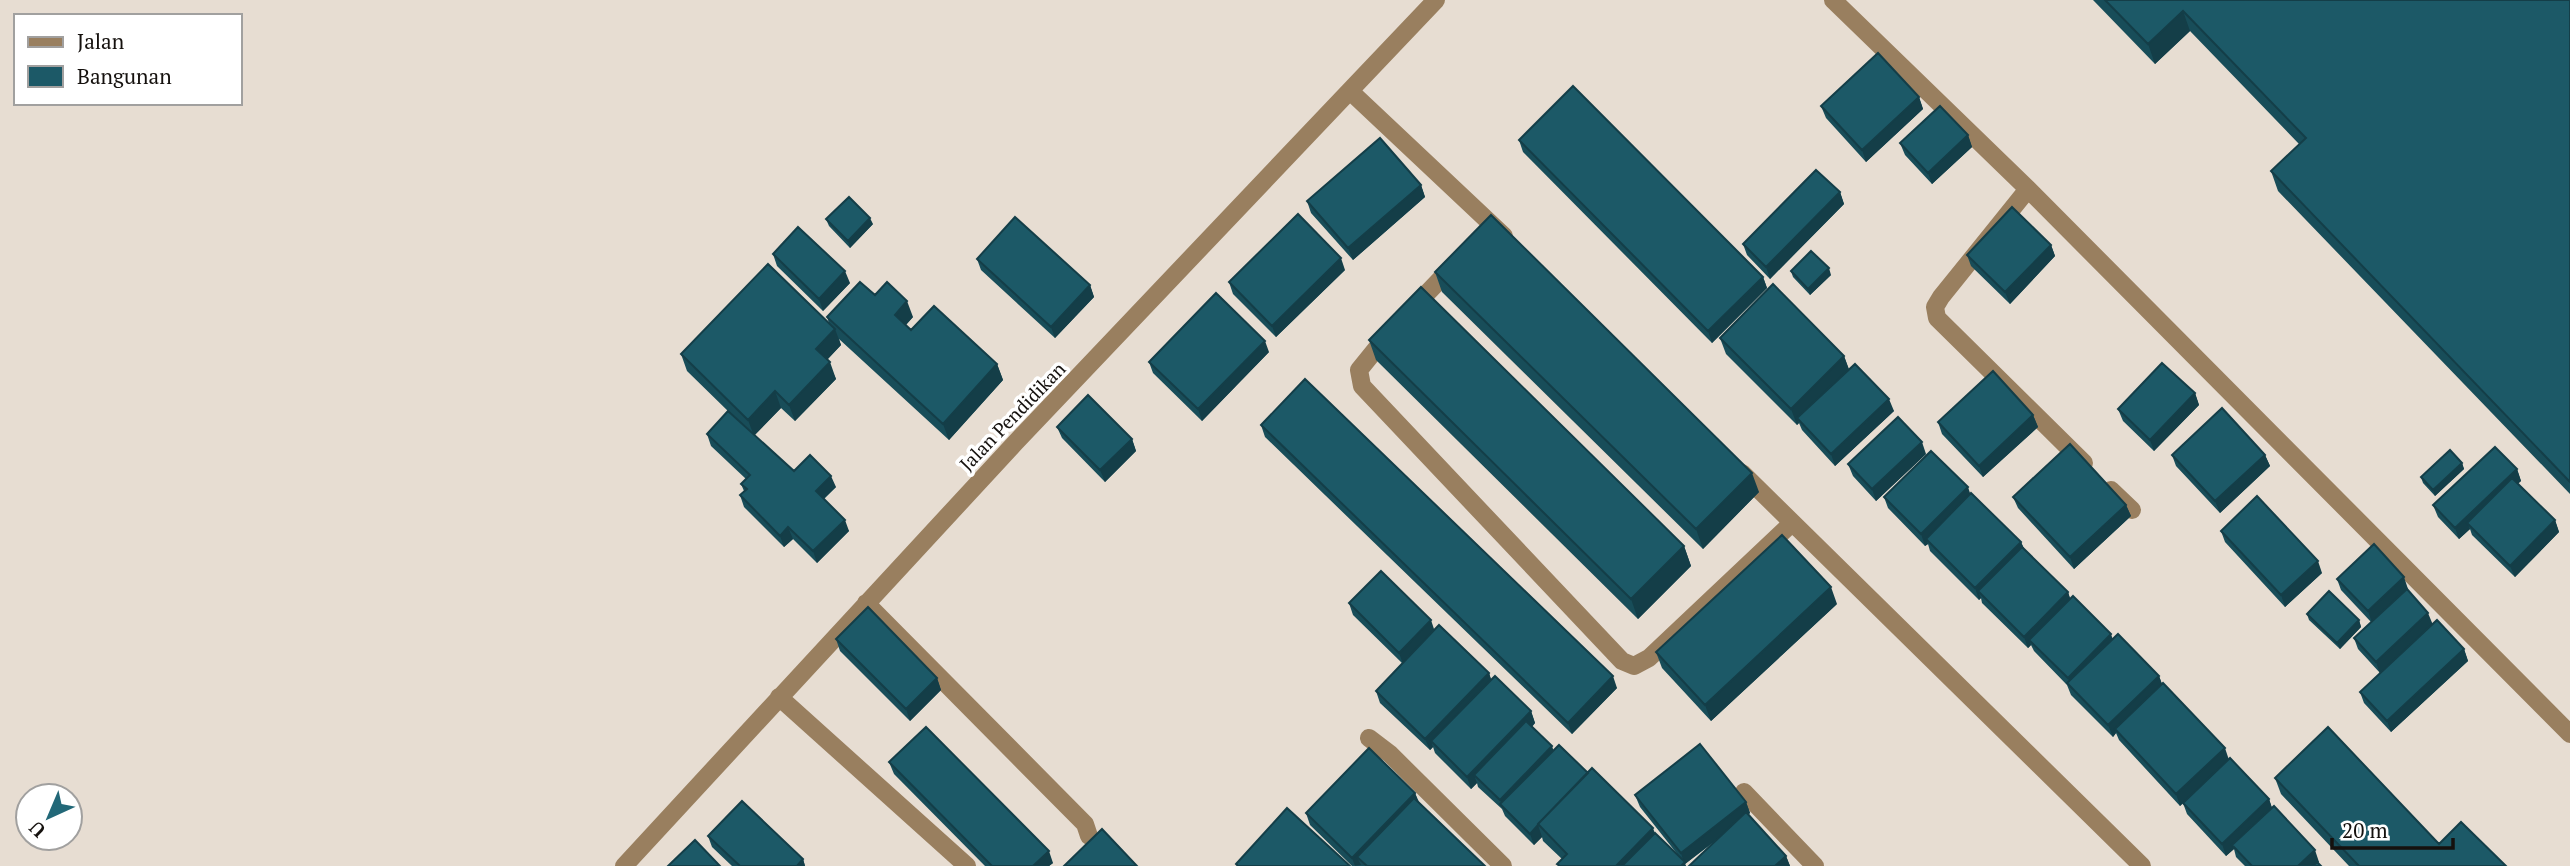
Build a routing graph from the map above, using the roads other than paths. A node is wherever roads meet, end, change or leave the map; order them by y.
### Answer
1 (1436, 0) edge
2 (1832, 0) edge
3 (1351, 92) junction
4 (2028, 190) junction
5 (1464, 253) edge
6 (1521, 253) edge
7 (1724, 456) edge
8 (2132, 510) dead end
9 (1792, 523) junction
10 (866, 603) junction
11 (779, 697) junction
12 (2570, 734) edge
13 (1369, 738) dead end
14 (1744, 792) dead end
15 (1089, 836) dead end
16 (624, 866) edge
17 (967, 866) edge
18 (1503, 866) edge
19 (1815, 866) edge
20 (2142, 866) edge

1 - 3 street, Jalan Pendidikan
2 - 4 street
3 - 6 street
3 - 10 street, Jalan Pendidikan
4 - 8 street
4 - 12 street
5 - 9 street
7 - 9 street
9 - 20 street
10 - 11 street, Jalan Pendidikan
10 - 15 street
11 - 16 street, Jalan Pendidikan
11 - 17 street
13 - 18 street
14 - 19 street

